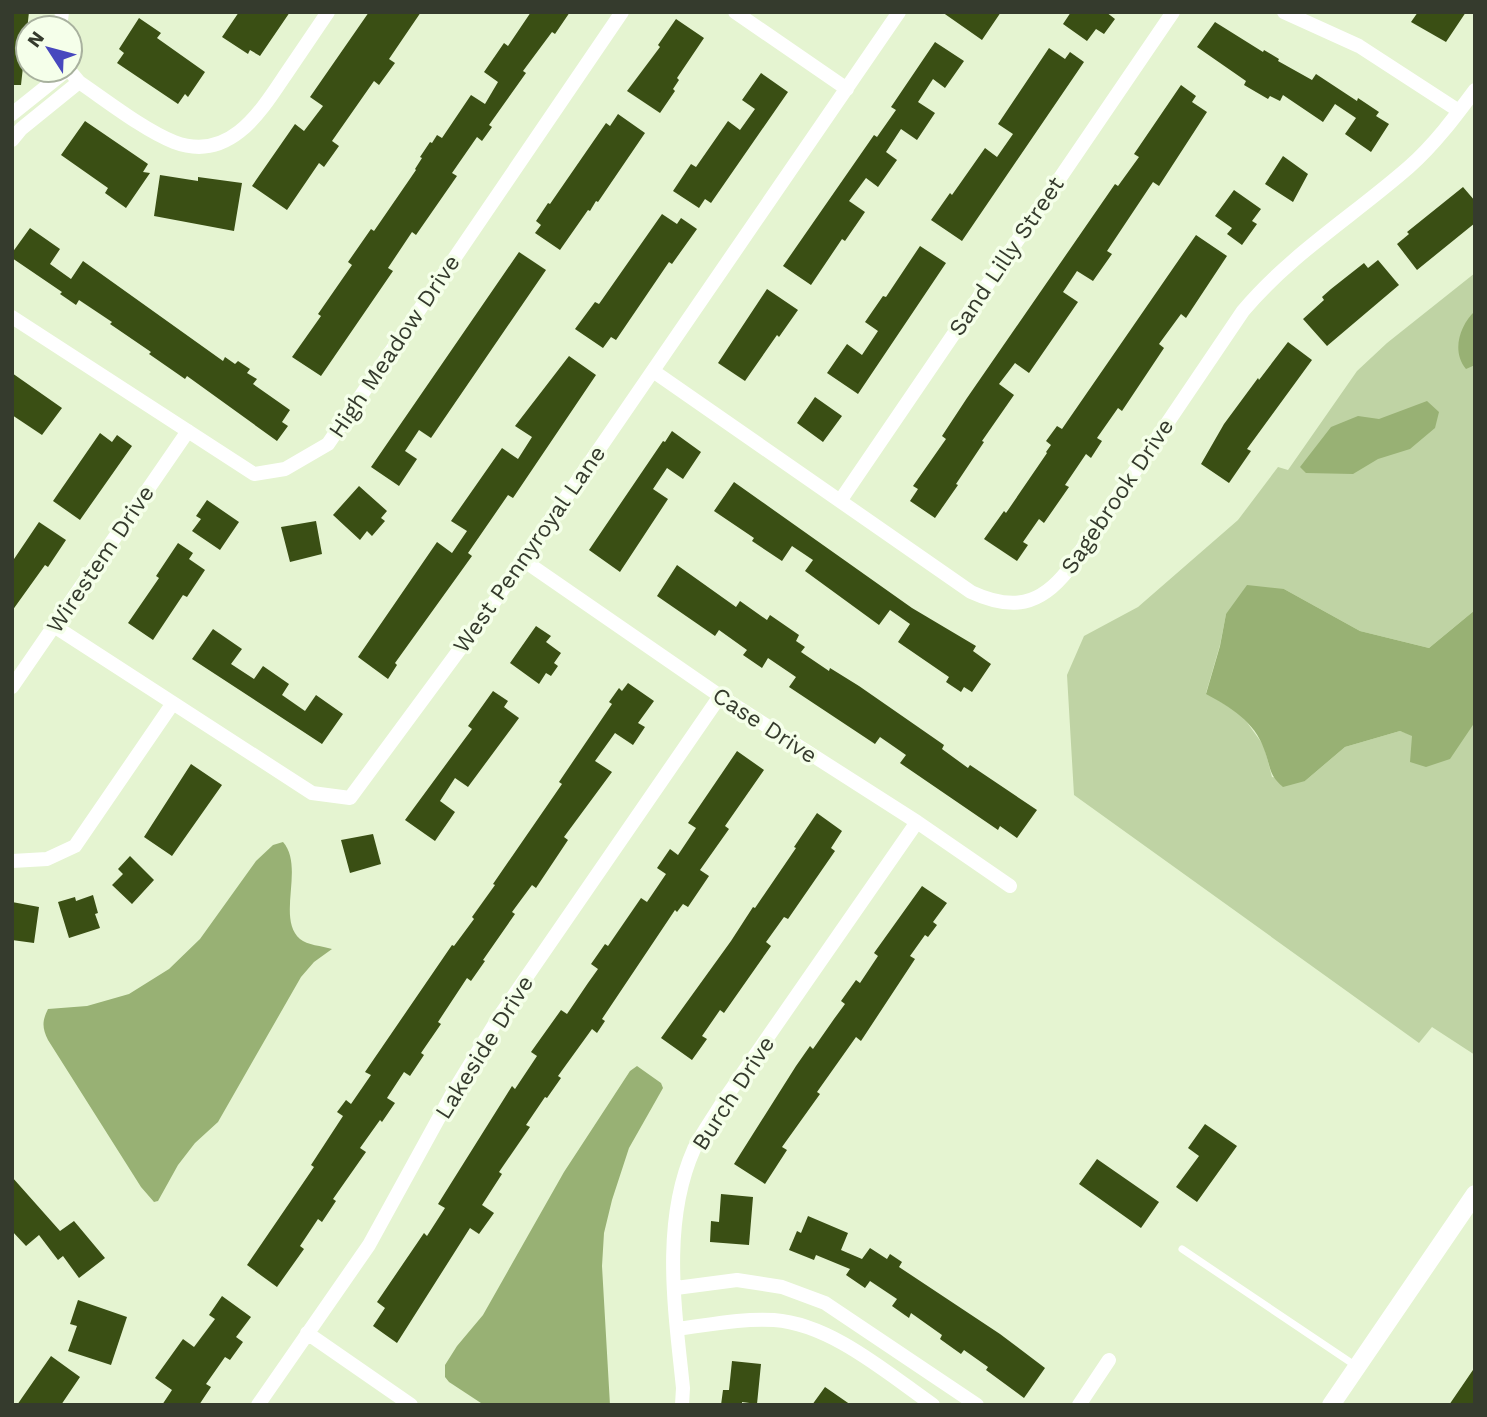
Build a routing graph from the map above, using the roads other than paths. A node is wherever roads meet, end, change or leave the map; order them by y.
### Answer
1 (328, 12) edge
2 (622, 12) edge
3 (735, 12) edge
4 (899, 12) edge
5 (1173, 12) edge
6 (1284, 12) edge
7 (50, 84) edge
8 (77, 84) edge
9 (82, 84) edge
10 (847, 89) junction
11 (1475, 90) edge
12 (1459, 111) junction
13 (12, 114) edge
14 (12, 141) edge
15 (12, 317) edge
16 (653, 371) junction
17 (188, 431) junction
18 (839, 501) junction
19 (523, 560) junction
20 (54, 626) junction
21 (12, 687) edge
22 (720, 696) junction
23 (173, 703) junction
24 (917, 822) junction
25 (12, 861) edge
26 (1010, 886) dead end
27 (1475, 1194) edge
28 (1182, 1249) dead end
29 (676, 1288) junction
30 (677, 1329) junction
31 (307, 1333) junction
32 (1109, 1360) dead end
33 (1357, 1366) junction
34 (258, 1405) edge
35 (411, 1405) edge
36 (681, 1405) edge
37 (933, 1405) edge
38 (977, 1405) edge
39 (1079, 1405) edge
40 (1331, 1405) edge

1 - 9 street
2 - 17 street, High Meadow Drive
3 - 10 street
4 - 10 street, West Pennyroyal Lane
5 - 18 street, Sand Lilly Street
6 - 12 street
7 - 13 street
8 - 14 street
10 - 16 street, West Pennyroyal Lane
11 - 12 street, Sagebrook Drive
12 - 18 street, Sagebrook Drive
15 - 17 street, High Meadow Drive
16 - 18 street, Sagebrook Drive
16 - 19 street, West Pennyroyal Lane
17 - 20 street, Wirestem Drive
19 - 22 street, Case Drive
19 - 23 street, West Pennyroyal Lane
20 - 21 street, Wirestem Drive
20 - 23 street, West Pennyroyal Lane
22 - 24 street, Case Drive
22 - 31 street, Lakeside Drive
23 - 25 street
24 - 26 street, Case Drive
24 - 29 street, Burch Drive
27 - 33 street
28 - 33 lane
29 - 30 street, Burch Drive
29 - 38 street
30 - 36 street, Burch Drive
30 - 37 street
31 - 34 street, Lakeside Drive
31 - 35 street
32 - 39 street
33 - 40 street

